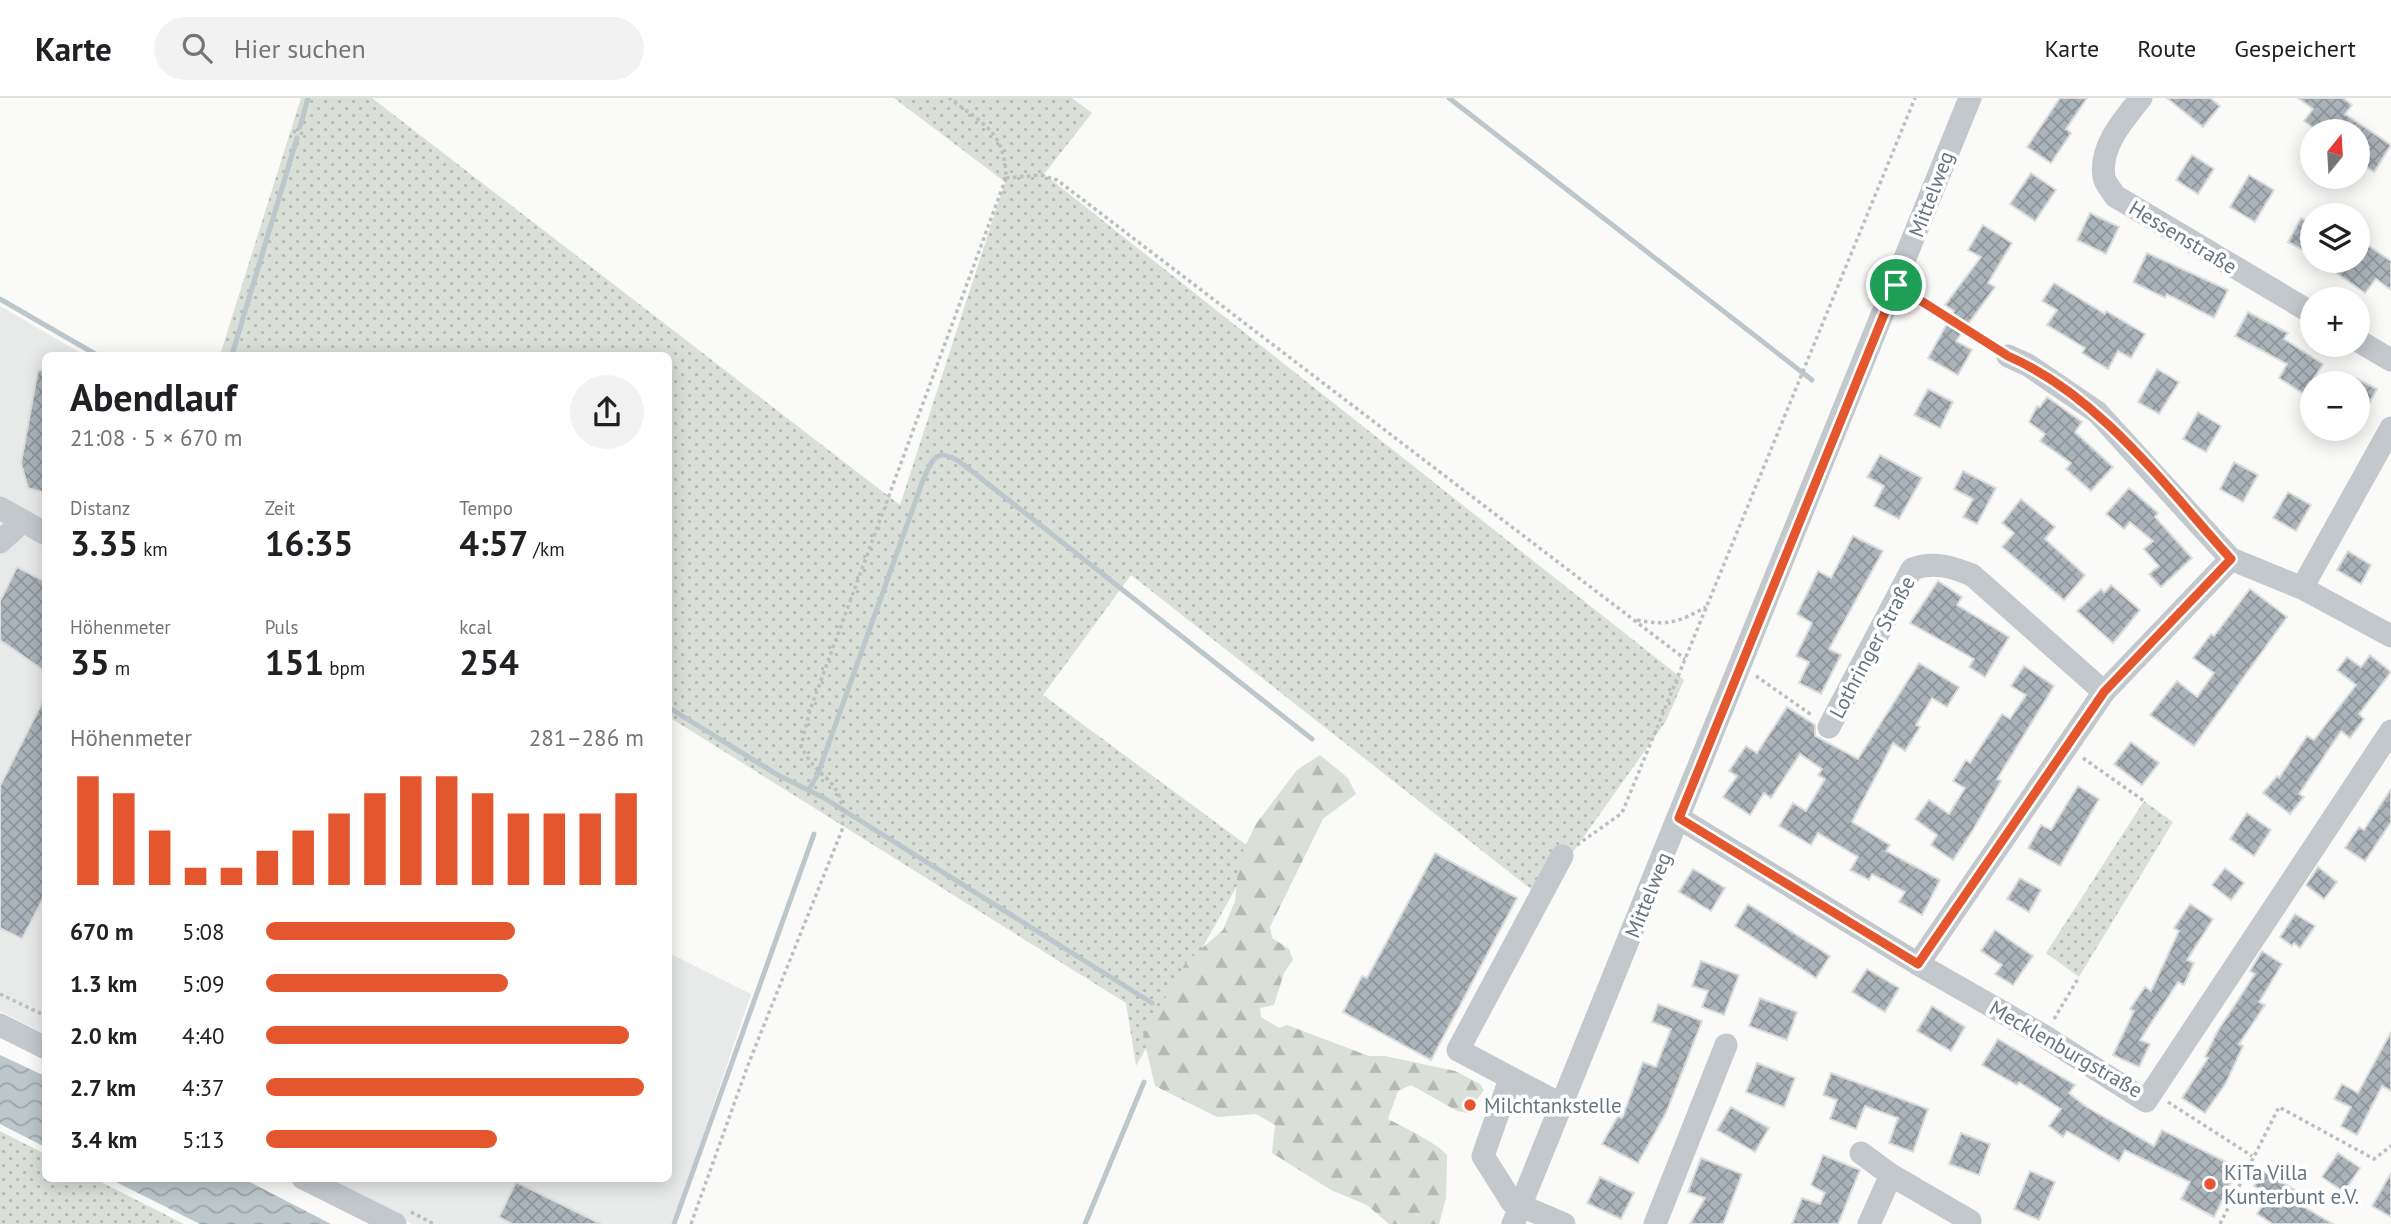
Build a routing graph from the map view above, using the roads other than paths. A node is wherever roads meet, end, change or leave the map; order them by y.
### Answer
1 (1970, 98) edge
2 (2141, 98) edge
3 (2300, 306) edge
4 (2370, 348) edge
5 (2008, 356) road end
6 (2391, 360) edge
7 (2391, 428) edge
8 (0, 508) edge
9 (23, 521) junction
10 (42, 532) edge
11 (0, 542) edge
12 (2231, 559) junction
13 (2302, 588) junction
14 (2391, 636) edge
15 (2104, 692) junction
16 (1829, 727) road end
17 (2391, 731) edge
18 (1679, 818) junction
19 (1562, 856) road end
20 (1918, 964) junction
21 (0, 1025) edge
22 (1726, 1045) dead end
23 (42, 1046) edge
24 (1510, 1079) junction
25 (1562, 1105) junction
26 (1861, 1153) dead end
27 (1891, 1175) junction
28 (311, 1182) edge
29 (1517, 1215) edge
30 (1970, 1222) dead end
31 (395, 1224) edge
32 (1564, 1224) edge
33 (1655, 1224) edge
34 (1869, 1224) edge

1 - 18 street, Mittelweg
2 - 3 street, Hessenstraße
4 - 6 street
5 - 12 street
7 - 13 street
8 - 9 street
9 - 10 street
9 - 11 street
12 - 13 street
12 - 15 street
13 - 14 street
15 - 16 street, Lothringer Straße
15 - 20 street
17 - 20 street, Mecklenburgstraße
18 - 20 street, Mecklenburgstraße
18 - 25 street, Mittelweg
19 - 24 street
21 - 23 street
22 - 33 street
24 - 25 street
24 - 29 street
25 - 29 street, Mittelweg
26 - 27 street
27 - 30 street
27 - 34 street
28 - 31 street
29 - 32 street

